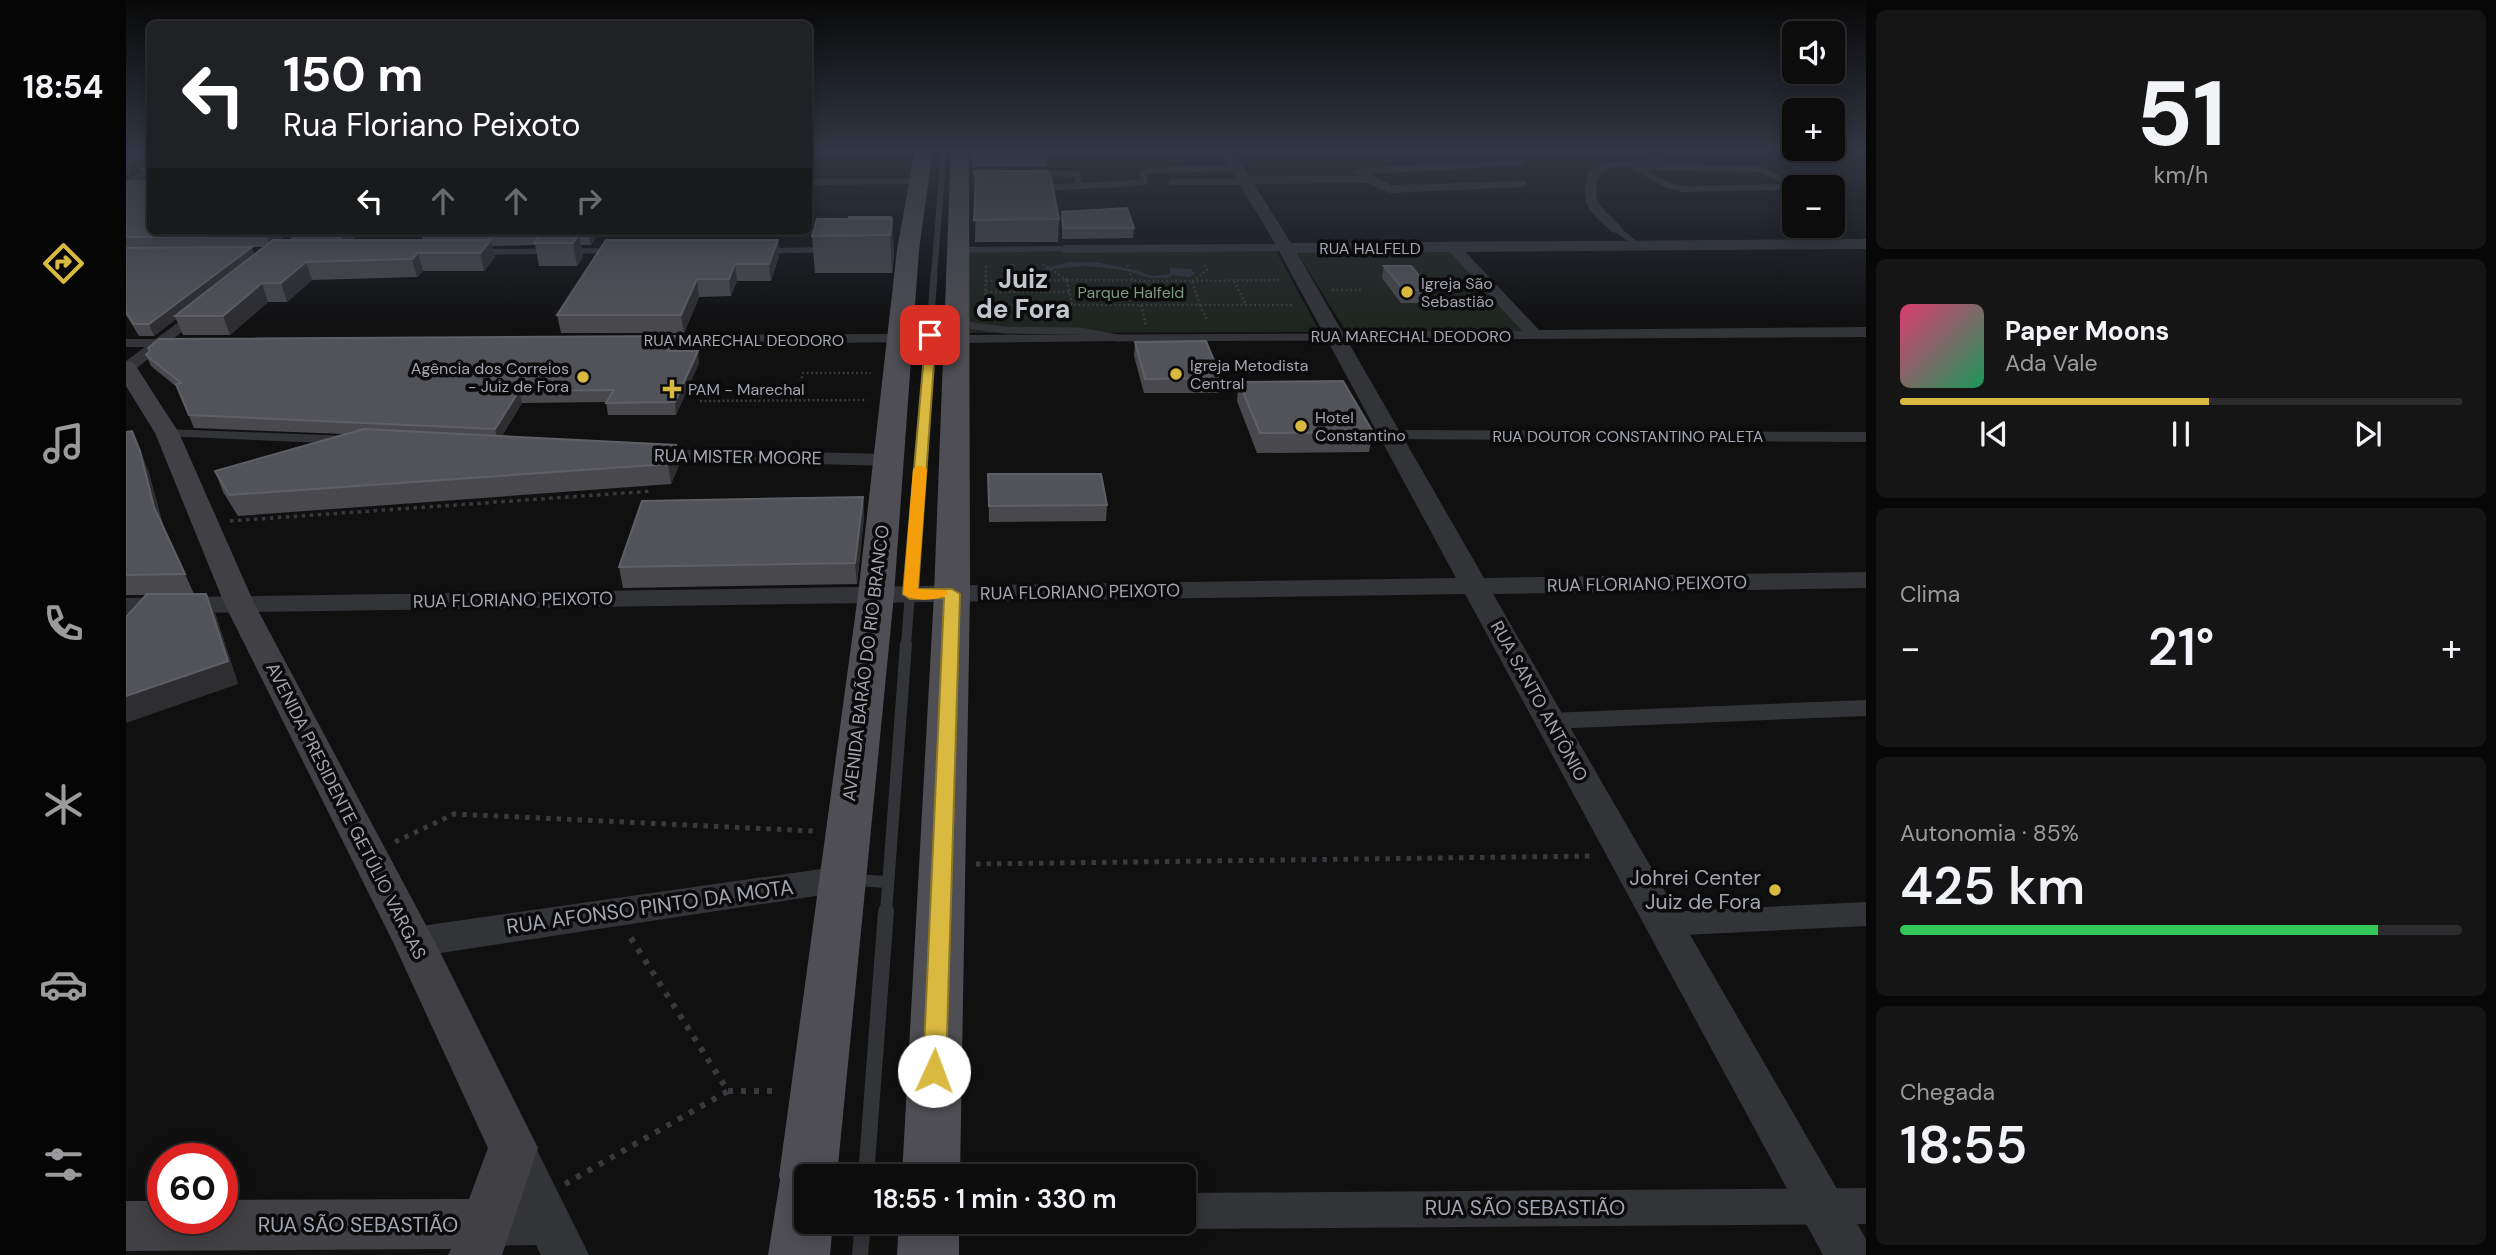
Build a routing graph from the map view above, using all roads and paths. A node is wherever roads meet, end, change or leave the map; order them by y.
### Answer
1 (912, 208) edge
2 (940, 208) edge
3 (962, 208) edge
4 (1261, 208) edge
5 (1594, 208) edge
6 (1617, 229) joint
7 (555, 241) edge
8 (1842, 244) junction
9 (1866, 244) edge
10 (1638, 246) junction
11 (1452, 247) junction
12 (1286, 248) junction
13 (1011, 249) junction
14 (1064, 249) joint
15 (853, 250) edge
16 (986, 250) junction
17 (636, 251) edge
18 (743, 251) edge
19 (454, 252) edge
20 (547, 252) junction
21 (958, 255) junction
22 (1201, 259) dead end
23 (1866, 259) edge
24 (1048, 267) dead end
25 (1127, 267) dead end
26 (986, 281) junction
27 (1015, 281) junction
28 (1067, 281) junction
29 (1133, 281) junction
30 (1192, 281) junction
31 (1234, 281) junction
32 (1363, 290) dead end
33 (985, 292) junction
34 (1016, 292) junction
35 (1069, 292) junction
36 (1300, 292) junction
37 (216, 299) edge
38 (985, 305) junction
39 (1016, 305) junction
40 (1072, 305) junction
41 (1141, 305) junction
42 (1200, 305) junction
43 (1246, 305) junction
44 (1069, 312) dead end
45 (1143, 316) dead end
46 (1016, 317) dead end
47 (966, 327) junction
48 (1866, 332) edge
49 (1535, 335) junction
50 (1336, 337) junction
51 (1118, 338) junction
52 (900, 339) junction
53 (629, 340) edge
54 (126, 343) edge
55 (159, 343) junction
56 (187, 343) edge
57 (126, 368) edge
58 (896, 387) junction
59 (796, 400) junction
60 (700, 401) dead end
61 (167, 433) junction
62 (1391, 435) junction
63 (1866, 437) edge
64 (362, 441) edge
65 (628, 454) edge
66 (889, 460) junction
67 (653, 491) edge
68 (205, 523) junction
69 (1866, 580) edge
70 (1475, 587) junction
71 (913, 594) junction
72 (239, 603) junction
73 (126, 606) edge
74 (1866, 708) edge
75 (1550, 721) junction
76 (368, 854) junction
77 (1626, 856) junction
78 (942, 864) junction
79 (858, 865) junction
80 (616, 913) junction
81 (1866, 914) edge
82 (1664, 925) junction
83 (414, 942) junction
84 (728, 1091) junction
85 (818, 1091) junction
86 (513, 1148) junction
87 (809, 1164) edge
88 (866, 1164) edge
89 (930, 1164) edge
90 (1822, 1206) junction
91 (1866, 1206) edge
92 (1196, 1211) edge
93 (126, 1226) edge
94 (550, 1226) edge
95 (801, 1234) edge
96 (862, 1234) edge
97 (929, 1234) edge
98 (481, 1239) edge
99 (799, 1255) edge
100 (860, 1255) edge
101 (928, 1255) edge
102 (1849, 1255) edge

1 - 52 main road, AVENIDA BARÃO DO RIO BRANCO
2 - 71 lane, AVENIDA BARÃO DO RIO BRANCO
3 - 21 main road, AVENIDA BARÃO DO RIO BRANCO
4 - 12 street, RUA SANTO ANTÔNIO
5 - 6 street
6 - 10 lane
7 - 20 street
8 - 9 street, RUA HALFELD
8 - 10 street, RUA HALFELD
8 - 23 street
10 - 11 street, RUA HALFELD
11 - 12 street, RUA HALFELD
11 - 49 street
12 - 14 street, RUA HALFELD
12 - 36 street, RUA SANTO ANTÔNIO
13 - 14 street, RUA HALFELD
13 - 16 street, RUA HALFELD
13 - 27 path
15 - 18 street
16 - 21 street, RUA HALFELD
16 - 26 path
17 - 20 street
19 - 20 street
21 - 47 main road, AVENIDA BARÃO DO RIO BRANCO
22 - 30 path
24 - 28 path
25 - 29 path
26 - 27 path
26 - 33 path
27 - 28 path
27 - 34 path
28 - 29 path
28 - 35 path
29 - 30 path
30 - 31 path
30 - 42 path
31 - 36 path
31 - 43 path
32 - 36 path
33 - 34 path
33 - 38 path
34 - 35 path
34 - 39 path
35 - 40 path
36 - 43 path
36 - 50 street, RUA SANTO ANTÔNIO
37 - 55 street
38 - 39 path
38 - 47 path
39 - 40 path
39 - 46 path
40 - 41 path
40 - 44 path
41 - 42 path
41 - 45 path
42 - 43 path
47 - 51 street, RUA MARECHAL DEODORO
47 - 51 lane
47 - 71 main road, AVENIDA BARÃO DO RIO BRANCO
48 - 49 street, RUA MARECHAL DEODORO
49 - 50 street, RUA MARECHAL DEODORO
50 - 51 lane, RUA MARECHAL DEODORO
50 - 62 street, RUA SANTO ANTÔNIO
52 - 53 street, RUA MARECHAL DEODORO
52 - 58 main road, AVENIDA BARÃO DO RIO BRANCO
54 - 55 street
55 - 56 street
55 - 57 street
57 - 61 main road, AVENIDA PRESIDENTE GETÚLIO VARGAS
58 - 59 path
58 - 59 path
58 - 66 main road, AVENIDA BARÃO DO RIO BRANCO
59 - 60 path
61 - 64 street
61 - 68 main road, AVENIDA PRESIDENTE GETÚLIO VARGAS
62 - 63 street, RUA DOUTOR CONSTANTINO PALETA
62 - 70 street, RUA SANTO ANTÔNIO
65 - 66 street, RUA MISTER MOORE
66 - 71 main road, AVENIDA BARÃO DO RIO BRANCO
67 - 68 path
68 - 72 main road, AVENIDA PRESIDENTE GETÚLIO VARGAS
69 - 70 street, RUA FLORIANO PEIXOTO
70 - 71 street, RUA FLORIANO PEIXOTO
70 - 75 street, RUA SANTO ANTÔNIO
71 - 72 street, RUA FLORIANO PEIXOTO
71 - 78 main road, AVENIDA BARÃO DO RIO BRANCO
71 - 79 main road, AVENIDA BARÃO DO RIO BRANCO
71 - 79 lane, AVENIDA BARÃO DO RIO BRANCO
72 - 73 street, RUA FLORIANO PEIXOTO
72 - 76 main road, AVENIDA PRESIDENTE GETÚLIO VARGAS
74 - 75 street
75 - 77 street, RUA SANTO ANTÔNIO
76 - 79 path
76 - 83 main road, AVENIDA PRESIDENTE GETÚLIO VARGAS
77 - 78 path
77 - 82 street, RUA SANTO ANTÔNIO
78 - 89 main road, AVENIDA BARÃO DO RIO BRANCO
79 - 80 street, RUA AFONSO PINTO DA MOTA
79 - 85 main road, AVENIDA BARÃO DO RIO BRANCO
79 - 88 lane, AVENIDA BARÃO DO RIO BRANCO
80 - 83 street, RUA AFONSO PINTO DA MOTA
80 - 84 path
81 - 82 street
82 - 90 street, RUA SANTO ANTÔNIO
83 - 86 main road, AVENIDA PRESIDENTE GETÚLIO VARGAS
84 - 85 path
84 - 94 path
85 - 87 main road, AVENIDA BARÃO DO RIO BRANCO
86 - 94 street, AVENIDA PRESIDENTE GETÚLIO VARGAS
86 - 98 main road
90 - 91 street, RUA SÃO SEBASTIÃO
90 - 92 street, RUA SÃO SEBASTIÃO
90 - 102 street, RUA SANTO ANTÔNIO
93 - 98 main road, RUA SÃO SEBASTIÃO
94 - 98 street, RUA SÃO SEBASTIÃO
95 - 99 main road
96 - 100 lane
97 - 101 main road

